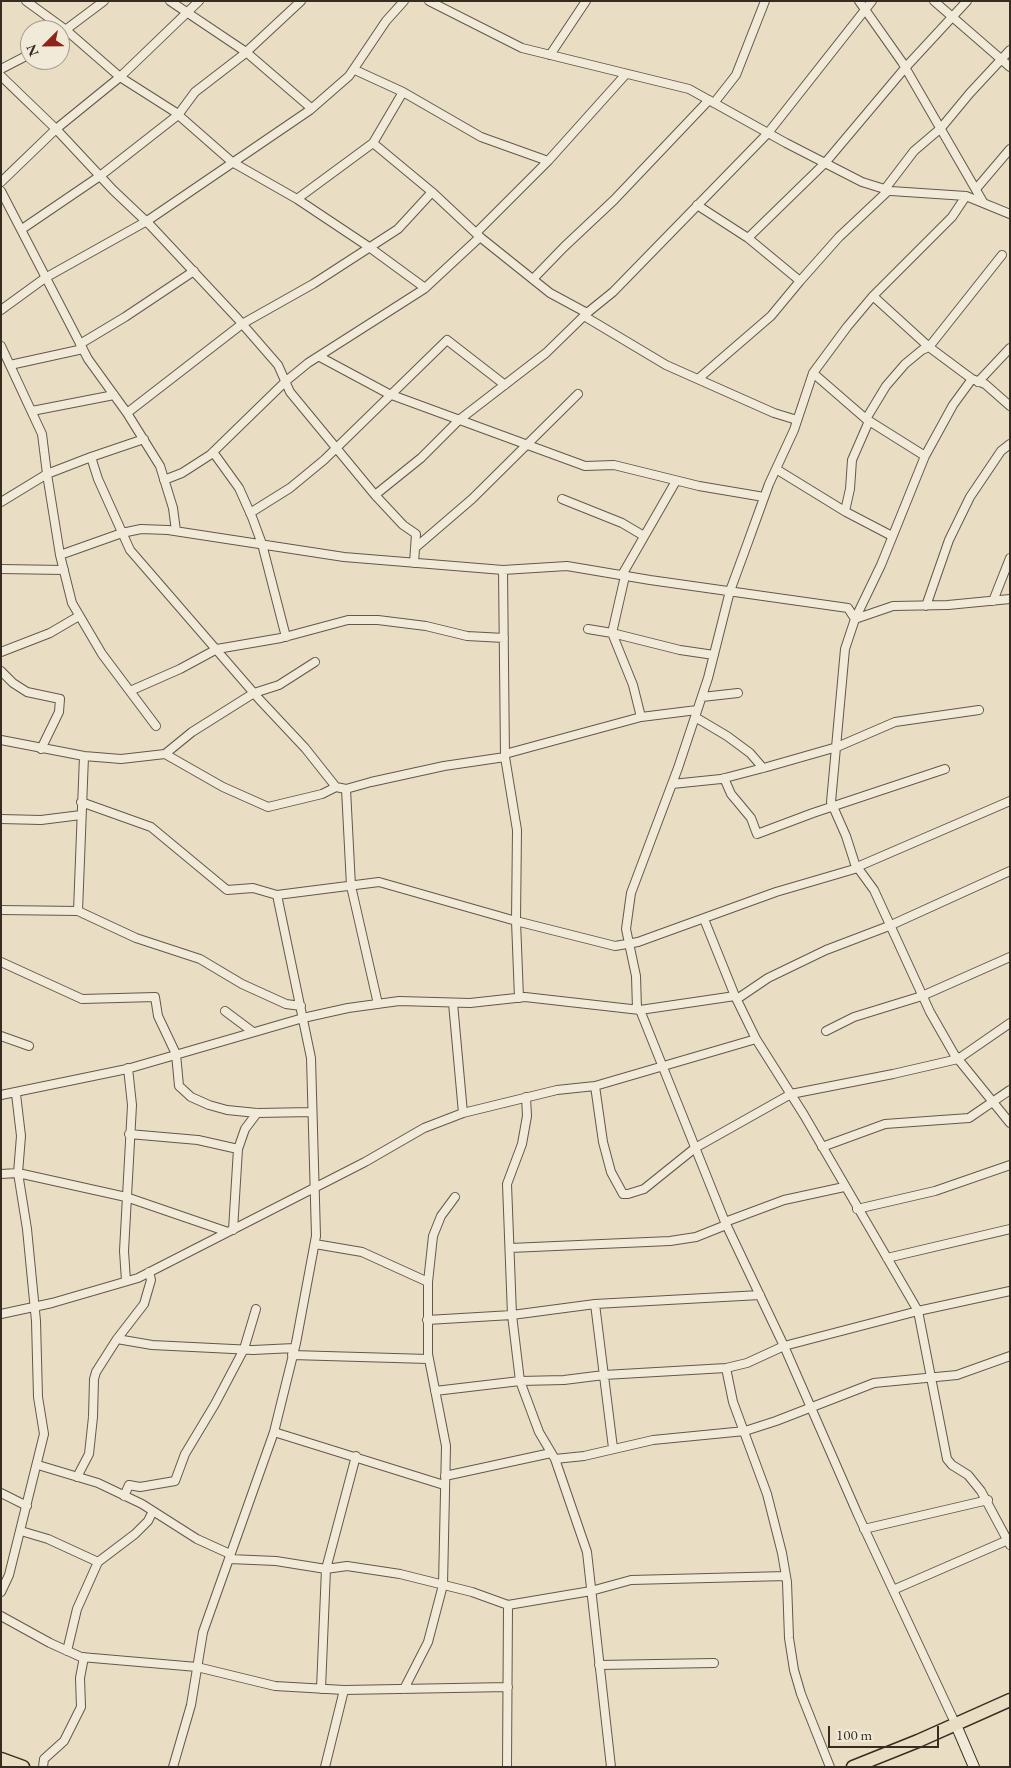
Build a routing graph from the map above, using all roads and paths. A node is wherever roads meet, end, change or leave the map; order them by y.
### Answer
1 (26, 1) edge
2 (104, 1) edge
3 (170, 1) edge
4 (199, 1) edge
5 (302, 1) edge
6 (404, 1) edge
7 (429, 1) edge
8 (586, 1) edge
9 (765, 1) edge
10 (872, 1) edge
11 (934, 1) edge
12 (967, 1) edge
13 (862, 4) edge
14 (186, 12) junction
15 (952, 19) junction
16 (49, 20) edge
17 (70, 27) edge
18 (70, 38) edge
19 (1010, 50) edge
20 (246, 52) junction
21 (550, 55) junction
22 (20, 59) edge
23 (1001, 59) junction
24 (1010, 67) edge
25 (905, 68) junction
26 (1, 69) edge
27 (355, 70) junction
28 (626, 74) junction
29 (1, 76) edge
30 (120, 77) junction
31 (403, 92) junction
32 (711, 101) junction
33 (311, 108) junction
34 (178, 115) junction
35 (941, 128) junction
36 (56, 129) junction
37 (768, 133) junction
38 (373, 143) junction
39 (1010, 148) edge
40 (548, 161) junction
41 (232, 162) junction
42 (825, 163) junction
43 (100, 176) junction
44 (1, 182) edge
45 (887, 189) junction
46 (976, 189) junction
47 (1, 191) edge
48 (432, 192) junction
49 (966, 196) junction
50 (297, 199) junction
51 (984, 202) junction
52 (696, 205) junction
53 (1010, 214) edge
54 (147, 221) junction
55 (22, 229) junction
56 (478, 235) junction
57 (748, 238) junction
58 (369, 247) junction
59 (1002, 255) dead end
60 (194, 271) junction
61 (46, 278) junction
62 (533, 279) junction
63 (800, 282) junction
64 (425, 288) junction
65 (873, 296) junction
66 (1, 310) edge
67 (585, 314) junction
68 (242, 324) junction
69 (1, 346) edge
70 (81, 346) junction
71 (929, 347) junction
72 (1010, 348) edge
73 (320, 357) junction
74 (10, 365) junction
75 (813, 373) junction
76 (698, 380) junction
77 (975, 380) junction
78 (286, 381) junction
79 (505, 385) junction
80 (389, 394) junction
81 (578, 394) dead end
82 (114, 396) junction
83 (1010, 406) edge
84 (32, 411) junction
85 (127, 413) junction
86 (459, 420) junction
87 (797, 420) junction
88 (868, 420) junction
89 (144, 440) junction
90 (1010, 444) edge
91 (529, 445) junction
92 (335, 447) junction
93 (213, 452) junction
94 (925, 456) junction
95 (91, 457) junction
96 (776, 469) junction
97 (47, 474) junction
98 (164, 480) junction
99 (676, 481) junction
100 (375, 495) junction
101 (764, 497) junction
102 (562, 499) dead end
103 (1, 502) edge
104 (845, 511) junction
105 (250, 513) junction
106 (176, 531) junction
107 (122, 533) junction
108 (644, 536) junction
109 (892, 536) junction
110 (262, 544) junction
111 (416, 548) junction
112 (60, 555) junction
113 (1010, 558) edge
114 (414, 563) junction
115 (1, 569) edge
116 (64, 570) junction
117 (503, 570) junction
118 (623, 576) junction
119 (730, 591) junction
120 (1010, 599) edge
121 (993, 601) junction
122 (926, 606) junction
123 (79, 616) junction
124 (855, 619) junction
125 (588, 629) dead end
126 (612, 632) junction
127 (286, 637) junction
128 (504, 638) junction
129 (218, 649) junction
130 (1, 652) edge
131 (714, 655) junction
132 (316, 662) dead end
133 (1, 671) edge
134 (130, 690) junction
135 (738, 692) dead end
136 (254, 693) junction
137 (702, 697) junction
138 (979, 710) dead end
139 (696, 713) junction
140 (641, 717) junction
141 (156, 726) dead end
142 (1, 740) edge
143 (837, 747) junction
144 (41, 748) junction
145 (165, 754) junction
146 (84, 756) junction
147 (505, 756) junction
148 (763, 768) junction
149 (945, 769) dead end
150 (724, 778) junction
151 (672, 784) junction
152 (336, 787) junction
153 (346, 789) junction
154 (1010, 801) edge
155 (81, 802) junction
156 (833, 806) junction
157 (81, 815) junction
158 (1, 819) edge
159 (858, 868) junction
160 (1010, 871) edge
161 (351, 886) junction
162 (277, 895) junction
163 (2, 910) edge
164 (78, 911) junction
165 (1, 919) edge
166 (704, 919) junction
167 (516, 921) junction
168 (889, 926) junction
169 (628, 944) junction
170 (1010, 956) edge
171 (1, 962) edge
172 (922, 996) junction
173 (519, 998) junction
174 (736, 998) junction
175 (453, 1003) junction
176 (378, 1004) junction
177 (301, 1006) junction
178 (638, 1010) junction
179 (225, 1011) dead end
180 (304, 1018) junction
181 (1010, 1023) edge
182 (826, 1031) dead end
183 (253, 1032) junction
184 (1, 1036) edge
185 (756, 1039) junction
186 (28, 1046) dead end
187 (176, 1054) junction
188 (958, 1059) junction
189 (664, 1066) junction
190 (128, 1068) junction
191 (595, 1086) junction
192 (1010, 1090) edge
193 (16, 1094) junction
194 (791, 1094) junction
195 (1, 1095) edge
196 (526, 1097) junction
197 (992, 1101) junction
198 (312, 1112) junction
199 (463, 1112) junction
200 (257, 1113) junction
201 (1010, 1123) edge
202 (129, 1134) junction
203 (822, 1147) junction
204 (695, 1148) junction
205 (238, 1149) junction
206 (1010, 1165) edge
207 (18, 1173) junction
208 (1, 1174) edge
209 (314, 1186) junction
210 (844, 1187) junction
211 (126, 1197) junction
212 (456, 1197) dead end
213 (857, 1209) junction
214 (725, 1224) junction
215 (1010, 1229) edge
216 (231, 1231) junction
217 (315, 1244) junction
218 (510, 1248) junction
219 (887, 1258) junction
220 (150, 1272) junction
221 (126, 1281) junction
222 (428, 1282) junction
223 (1010, 1291) edge
224 (760, 1295) junction
225 (596, 1304) junction
226 (34, 1305) junction
227 (256, 1309) dead end
228 (918, 1311) junction
229 (1, 1314) edge
230 (512, 1315) junction
231 (427, 1320) junction
232 (117, 1339) junction
233 (784, 1346) junction
234 (244, 1349) junction
235 (293, 1352) junction
236 (1010, 1356) edge
237 (428, 1359) junction
238 (726, 1368) junction
239 (604, 1375) junction
240 (932, 1379) junction
241 (520, 1381) junction
242 (435, 1390) junction
243 (810, 1407) junction
244 (745, 1431) junction
245 (274, 1432) junction
246 (613, 1448) junction
247 (356, 1456) junction
248 (553, 1456) junction
249 (38, 1465) junction
250 (445, 1476) junction
251 (77, 1477) junction
252 (444, 1485) junction
253 (1, 1493) edge
254 (124, 1496) junction
255 (988, 1500) junction
256 (27, 1506) junction
257 (153, 1511) junction
258 (864, 1529) junction
259 (21, 1531) junction
260 (1009, 1542) edge
261 (229, 1557) junction
262 (98, 1562) junction
263 (326, 1569) junction
264 (786, 1576) junction
265 (443, 1585) junction
266 (893, 1590) junction
267 (591, 1591) junction
268 (1, 1592) edge
269 (508, 1605) junction
270 (1, 1616) edge
271 (67, 1651) junction
272 (84, 1657) junction
273 (714, 1663) dead end
274 (599, 1665) junction
275 (197, 1667) junction
276 (508, 1687) junction
277 (321, 1688) junction
278 (404, 1689) junction
279 (344, 1690) junction
280 (1010, 1700) edge
281 (956, 1725) junction
282 (1, 1759) edge
283 (878, 1763) edge
284 (24, 1767) edge
285 (43, 1767) edge
286 (173, 1767) edge
287 (325, 1767) edge
288 (507, 1767) edge
289 (612, 1767) edge
290 (830, 1767) edge
291 (853, 1767) edge
292 (974, 1767) edge

1 - 16 street
2 - 17 street
3 - 14 street
4 - 14 street
5 - 20 street
6 - 27 street
7 - 21 street
8 - 21 street
9 - 32 street
10 - 13 street
11 - 15 street
12 - 15 street
13 - 25 street
13 - 37 street
14 - 20 street
14 - 30 street
15 - 23 street
15 - 25 street
18 - 30 street
19 - 23 street
20 - 33 street
20 - 34 street
21 - 28 street
22 - 26 street
23 - 24 street
23 - 35 street
25 - 35 street
25 - 42 street
27 - 31 street
27 - 33 street
28 - 32 street
28 - 40 street
29 - 36 street
30 - 34 street
30 - 36 street
31 - 38 street
31 - 40 street
32 - 37 street
32 - 62 street
33 - 41 street
34 - 41 street
34 - 43 street
35 - 45 street
35 - 46 street
36 - 43 street
36 - 44 street
37 - 42 street
37 - 52 street
38 - 48 street
38 - 50 street
39 - 46 street
40 - 56 street
41 - 50 street
41 - 54 street
42 - 45 street
42 - 57 street
43 - 54 street
43 - 55 street
45 - 49 street
45 - 63 street
46 - 51 street
47 - 55 street
48 - 56 street
48 - 58 street
49 - 51 street
49 - 65 street
50 - 58 street
51 - 53 street
52 - 57 street
52 - 67 street
54 - 60 street
54 - 61 street
55 - 61 street
56 - 62 street
56 - 64 street
57 - 63 street
58 - 64 street
58 - 68 street
59 - 71 street
60 - 68 street
60 - 70 street
61 - 66 street
61 - 70 street
62 - 67 street
63 - 76 street
64 - 73 street
65 - 71 street
65 - 75 street
67 - 76 street
67 - 79 street
68 - 78 street
68 - 85 street
69 - 74 street
70 - 74 street
70 - 82 street
71 - 77 street
71 - 88 street
72 - 77 street
73 - 78 street
73 - 80 street
74 - 84 street
75 - 87 street
75 - 88 street
76 - 87 street
77 - 83 street
77 - 94 street
78 - 92 street
78 - 93 street
79 - 80 street
79 - 86 street
80 - 86 street
80 - 92 street
81 - 91 street
82 - 84 street
82 - 85 street
84 - 97 street
85 - 89 street
86 - 91 street
86 - 100 street
87 - 96 street
88 - 94 street
88 - 104 street
89 - 95 street
89 - 98 street
90 - 122 street
91 - 99 street
91 - 111 street
92 - 100 street
92 - 105 street
93 - 98 street
93 - 105 street
94 - 109 street
95 - 97 street
95 - 107 street
96 - 101 street
96 - 104 street
97 - 103 street
97 - 112 street
98 - 106 street
99 - 101 street
99 - 108 street
100 - 111 street
101 - 119 street
102 - 108 street
104 - 109 street
105 - 110 street
106 - 107 street
106 - 110 street
107 - 112 street
107 - 129 street
108 - 118 street
109 - 124 street
110 - 114 street
110 - 127 street
111 - 114 street
112 - 116 street
113 - 121 street
114 - 117 street
115 - 116 street
116 - 123 street
117 - 118 street
117 - 128 street
118 - 119 street
118 - 126 street
119 - 124 street
119 - 131 street
120 - 121 street
121 - 122 street
122 - 124 street
123 - 130 street
123 - 134 street
124 - 143 street
125 - 126 street
126 - 131 street
126 - 140 street
127 - 128 street
127 - 129 street
128 - 147 street
129 - 134 street
129 - 136 street
131 - 137 street
132 - 136 street
133 - 144 street
134 - 141 street
135 - 137 street
136 - 145 street
136 - 152 street
137 - 139 street
138 - 143 street
139 - 140 street
139 - 148 street
139 - 151 street
140 - 147 street
142 - 144 street
143 - 148 street
143 - 156 street
144 - 146 street
145 - 146 street
145 - 152 street
146 - 155 street
147 - 153 street
147 - 167 street
148 - 150 street
149 - 156 street
150 - 151 street
150 - 156 street
151 - 169 street
152 - 153 street
153 - 161 street
154 - 159 street
155 - 157 street
155 - 162 street
156 - 159 street
157 - 158 street
157 - 164 street
159 - 166 street
159 - 168 street
160 - 168 street
161 - 162 street
161 - 167 street
161 - 176 street
162 - 177 street
163 - 164 street
163 - 165 street
164 - 177 street
166 - 169 street
166 - 174 street
167 - 169 street
167 - 173 street
168 - 172 street
168 - 174 street
169 - 178 street
170 - 172 street
171 - 187 street
172 - 182 street
172 - 188 street
173 - 175 street
173 - 178 street
174 - 178 street
174 - 185 street
175 - 176 street
175 - 199 street
176 - 180 street
177 - 180 street
178 - 189 street
179 - 183 street
180 - 183 street
180 - 198 street
181 - 188 street
183 - 187 street
184 - 186 street
185 - 189 street
185 - 194 street
187 - 190 street
187 - 200 street
188 - 194 street
188 - 197 street
189 - 191 street
189 - 204 street
190 - 193 street
190 - 202 street
191 - 196 street
191 - 204 street
192 - 197 street
193 - 195 street
193 - 207 street
194 - 203 street
194 - 204 street
196 - 199 street
196 - 218 street
197 - 201 street
197 - 203 street
198 - 200 street
198 - 209 street
199 - 209 street
200 - 205 street
202 - 205 street
202 - 211 street
203 - 210 street
204 - 214 street
205 - 216 street
206 - 213 street
207 - 208 street
207 - 211 street
207 - 226 street
209 - 216 street
209 - 217 street
210 - 213 street
210 - 214 street
211 - 216 street
211 - 221 street
212 - 222 street
213 - 219 street
214 - 218 street
214 - 224 street
215 - 219 street
216 - 220 street
217 - 222 street
217 - 235 street
218 - 230 street
219 - 228 street
220 - 221 street
220 - 232 street
221 - 226 street
222 - 231 street
223 - 228 street
224 - 225 street
224 - 233 street
225 - 230 street
225 - 239 street
226 - 229 street
226 - 249 street
227 - 234 street
228 - 233 street
228 - 240 street
230 - 231 street
230 - 241 street
231 - 237 street
232 - 234 street
232 - 251 street
233 - 238 street
233 - 243 street
234 - 235 street
234 - 254 street
235 - 237 street
235 - 245 street
236 - 240 street
237 - 242 street
238 - 239 street
238 - 244 street
239 - 241 street
239 - 246 street
240 - 243 street
240 - 255 street
241 - 242 street
241 - 248 street
242 - 250 street
243 - 244 street
243 - 258 street
244 - 246 street
244 - 264 street
245 - 247 street
245 - 261 street
246 - 248 street
247 - 252 street
247 - 263 street
248 - 250 street
248 - 267 street
249 - 251 street
249 - 256 street
250 - 252 street
251 - 254 street
252 - 265 street
253 - 256 street
254 - 257 street
255 - 258 street
255 - 260 street
256 - 259 street
257 - 261 street
257 - 262 street
258 - 266 street
259 - 262 street
259 - 268 street
260 - 266 street
261 - 263 street
261 - 275 street
262 - 271 street
263 - 265 street
263 - 277 street
264 - 267 street
264 - 290 street
265 - 269 street
265 - 278 street
266 - 281 street
267 - 269 street
267 - 274 street
269 - 276 street
270 - 271 street
271 - 272 street
272 - 275 street
272 - 285 street
273 - 274 street
274 - 289 street
275 - 277 street
275 - 286 street
276 - 278 street
276 - 288 street
277 - 279 street
278 - 279 street
279 - 287 street
280 - 281 highway
281 - 283 highway
281 - 292 main road
282 - 284 highway
283 - 291 highway

